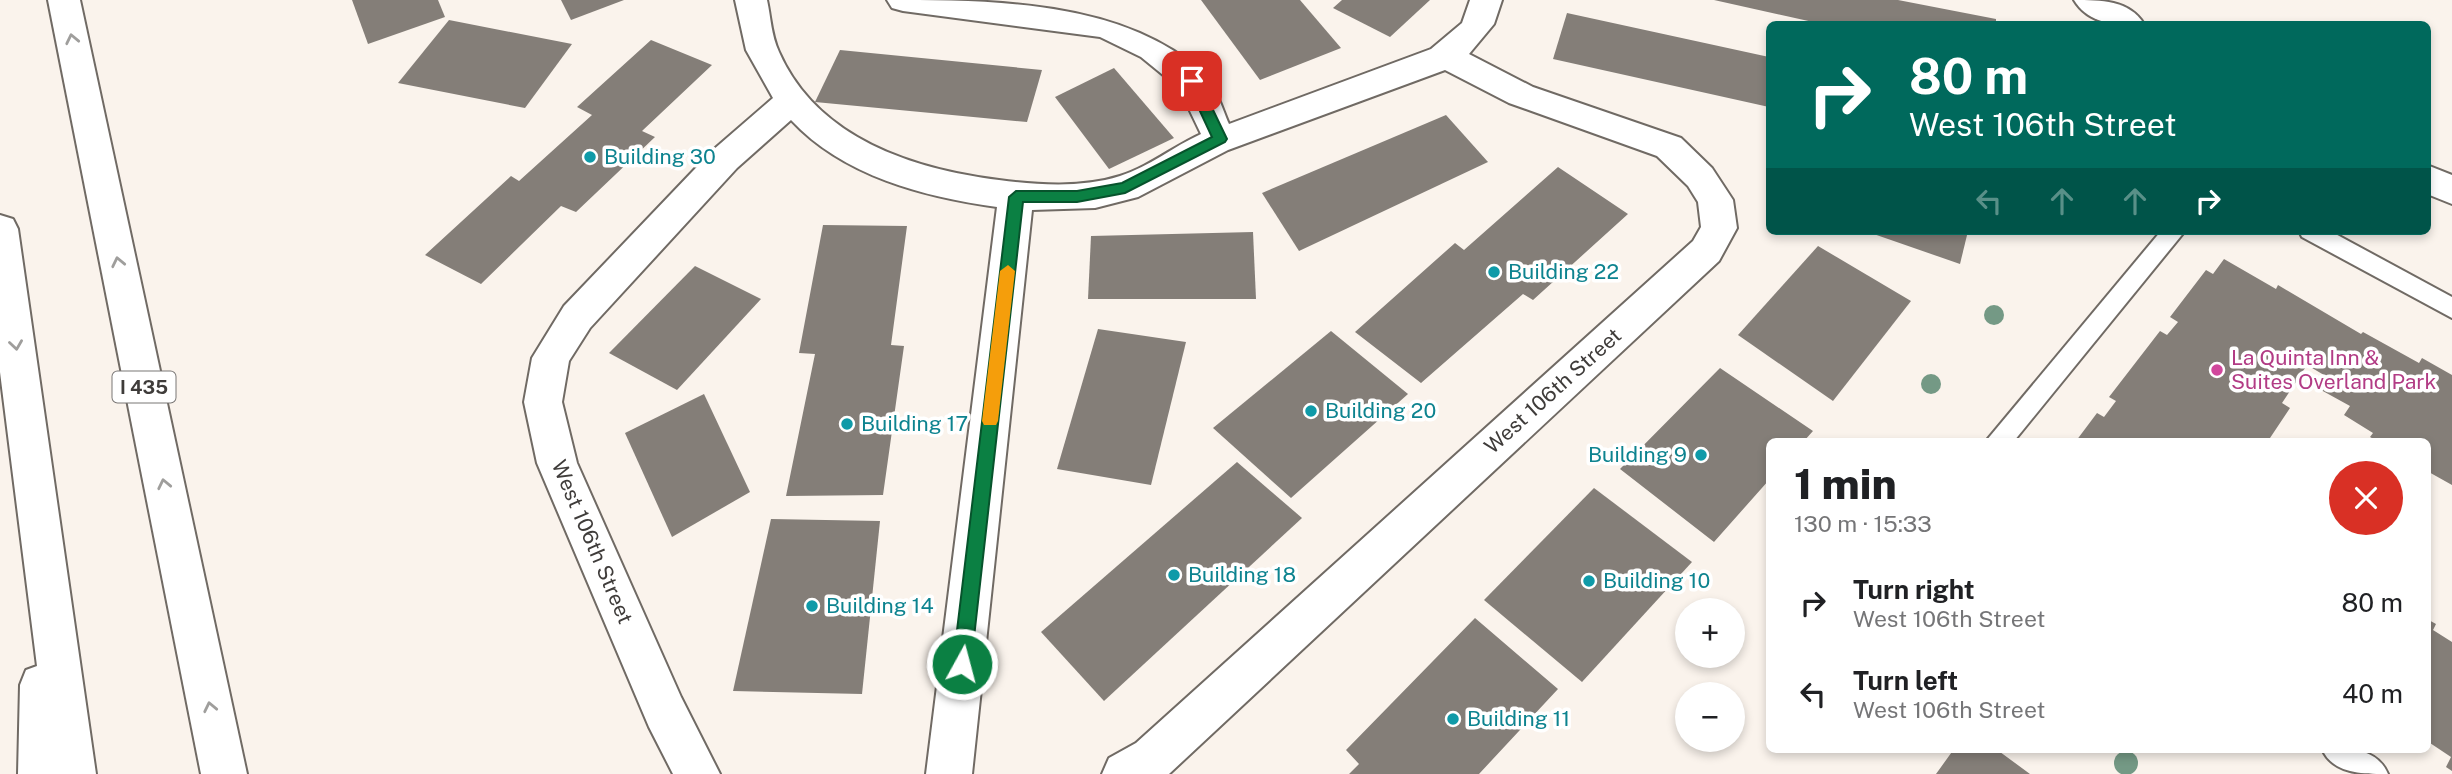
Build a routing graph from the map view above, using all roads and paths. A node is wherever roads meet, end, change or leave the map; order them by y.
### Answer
1 (64, 0) edge
2 (903, 0) edge
3 (1486, 0) edge
4 (2090, 0) edge
5 (760, 2) edge
6 (2123, 21) edge
7 (1446, 56) junction
8 (792, 100) junction
9 (1220, 139) junction
10 (2431, 180) edge
11 (2452, 191) edge
12 (1016, 197) junction
13 (0, 229) edge
14 (2171, 235) edge
15 (2317, 235) edge
16 (2452, 308) edge
17 (2002, 438) edge
18 (44, 557) junction
19 (2342, 753) edge
20 (41, 774) edge
21 (74, 774) edge
22 (224, 774) edge
23 (697, 774) edge
24 (949, 774) edge
25 (1125, 774) edge
26 (2373, 774) edge

22 -> 1 main road, I 435
2 - 9 main road
3 - 7 main road
4 - 6 main road
5 - 8 main road
7 - 9 main road
7 - 25 main road, West 106th Street
8 - 12 main road
8 - 23 main road, West 106th Street
9 - 12 main road
10 - 11 main road
12 - 24 main road
13 -> 18 main road
14 - 17 lane
15 - 16 lane
18 - 20 main road
18 - 21 main road
19 - 26 lane

